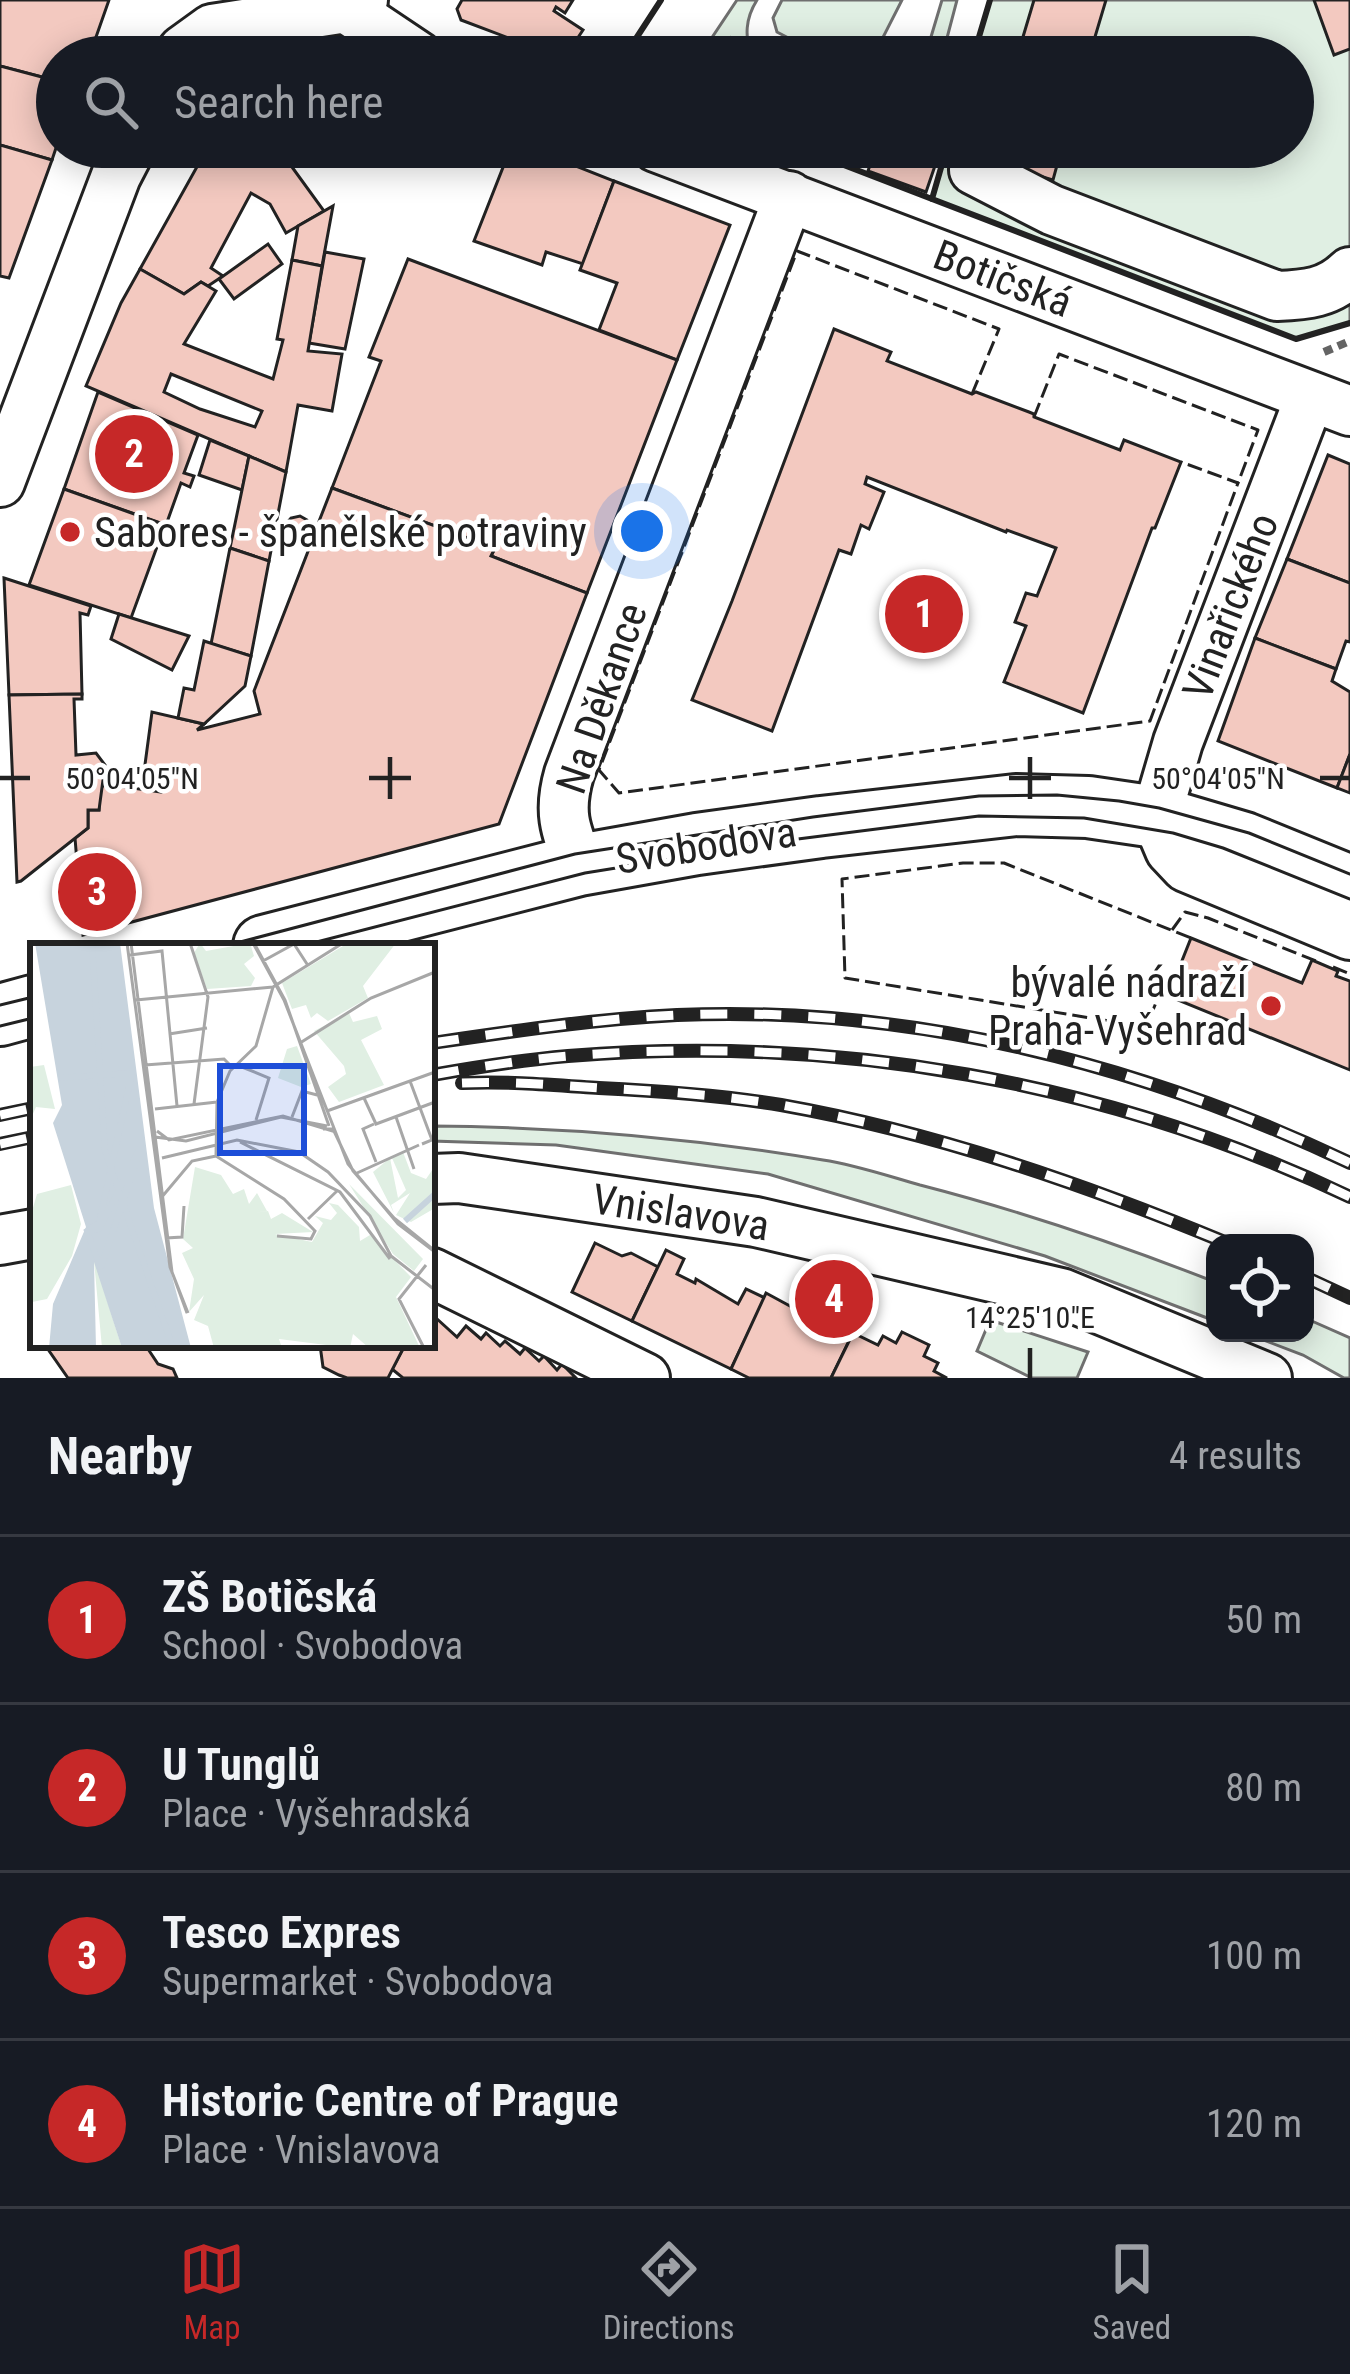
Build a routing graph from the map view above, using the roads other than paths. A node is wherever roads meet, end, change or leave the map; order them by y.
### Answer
1 (355, 4) edge
2 (195, 29) edge
3 (394, 36) edge
4 (120, 168) edge
5 (713, 168) edge
6 (974, 170) dead end
7 (789, 196) junction
8 (1350, 272) edge
9 (1330, 404) edge
10 (0, 482) edge
11 (1156, 818) junction
12 (579, 865) junction
13 (1350, 886) edge
14 (1350, 935) edge
15 (276, 943) edge
16 (30, 1007) edge
17 (0, 1015) edge
18 (435, 1179) edge
19 (30, 1235) edge
20 (0, 1240) edge
21 (435, 1274) edge
22 (645, 1378) edge
23 (1267, 1378) edge

1 - 2 street
1 - 3 street
4 - 10 street
5 - 7 street, Botičská
6 - 8 street
7 - 9 street, Botičská
7 - 12 street, Na Děkance
9 - 11 street, Vinařického
11 - 12 main road, Svobodova
11 - 13 main road, Svobodova
11 - 14 street
12 - 15 main road, Svobodova
16 - 17 main road
18 - 23 street, Vnislavova
19 - 20 street
21 - 22 street

